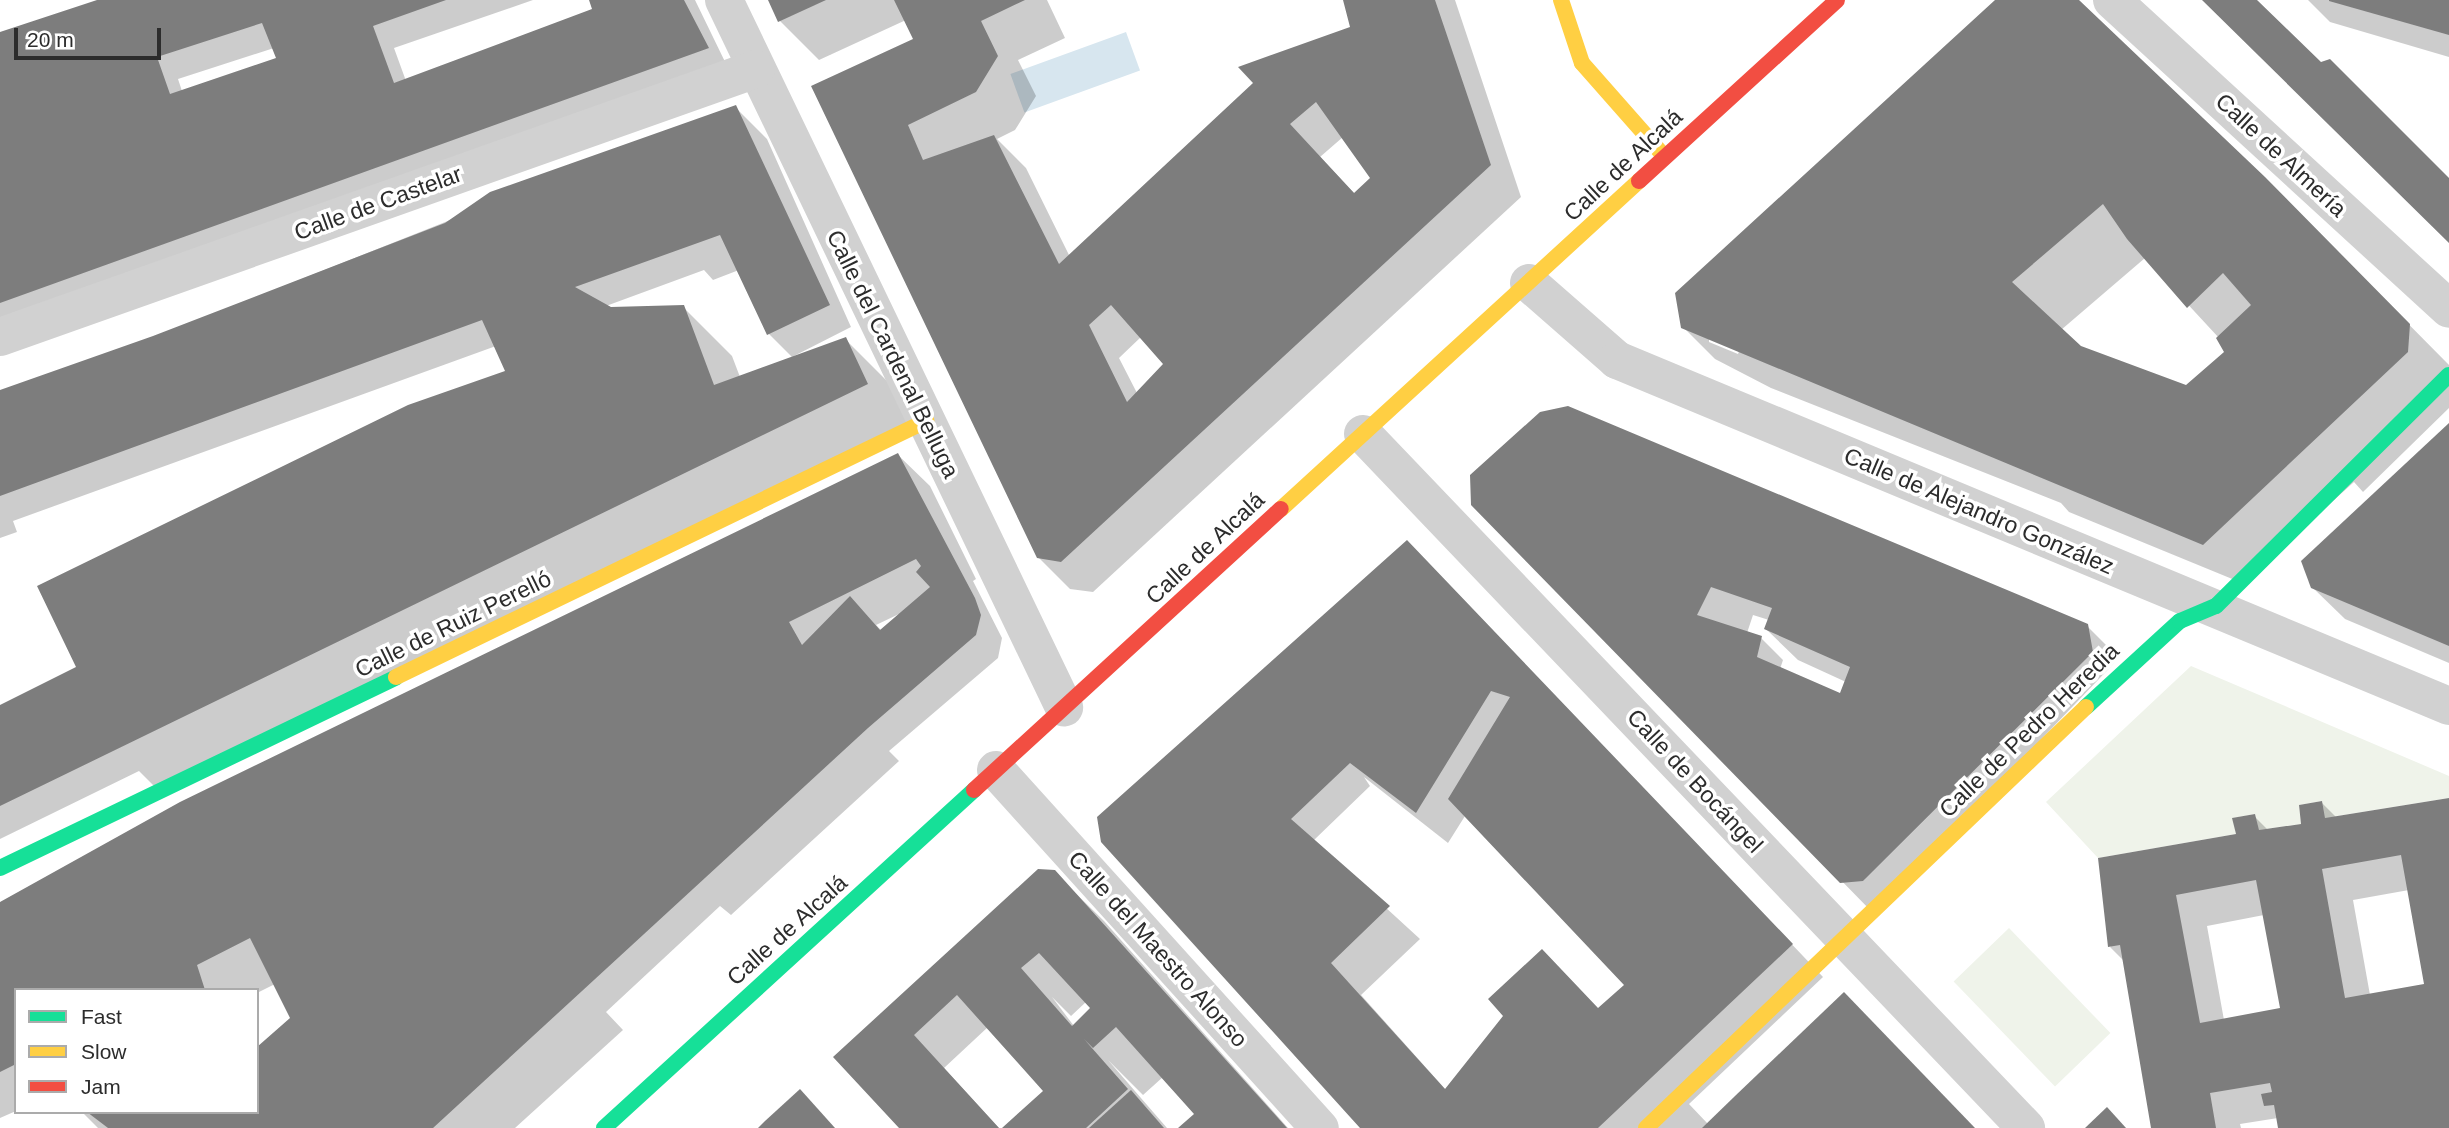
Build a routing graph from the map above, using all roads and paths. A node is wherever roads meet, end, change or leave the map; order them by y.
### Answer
1 (724, 0) edge
2 (1561, 0) edge
3 (1837, 0) edge
4 (2112, 0) edge
5 (756, 69) junction
6 (1665, 157) junction
7 (1529, 283) junction
8 (2449, 309) edge
9 (0, 337) edge
10 (2449, 375) edge
11 (926, 421) junction
12 (1363, 434) junction
13 (2217, 606) junction
14 (2449, 706) edge
15 (1064, 707) junction
16 (996, 770) junction
17 (0, 868) edge
18 (1844, 938) junction
19 (604, 1128) edge
20 (1320, 1128) edge
21 (1646, 1128) edge
22 (2026, 1128) edge

1 - 5 street, Calle del Cardenal Belluga
2 - 6 street
3 - 6 street, Calle de Alcalá
4 - 8 street, Calle de Almería
5 - 9 street, Calle de Castelar
5 - 11 street, Calle del Cardenal Belluga
6 - 7 street, Calle de Alcalá
7 - 12 street, Calle de Alcalá
7 - 13 street, Calle de Alejandro González
10 - 13 street, Calle de Pedro Heredia
11 - 15 street, Calle del Cardenal Belluga
11 - 17 street, Calle de Ruiz Perelló
12 - 15 street, Calle de Alcalá
12 - 18 street, Calle de Bocángel
13 - 14 street, Calle de Alejandro González
13 - 18 street, Calle de Pedro Heredia
15 - 16 street, Calle de Alcalá
16 - 19 street, Calle de Alcalá
16 - 20 street, Calle del Maestro Alonso
18 - 21 street, Calle de Pedro Heredia
18 - 22 street, Calle de Bocángel

